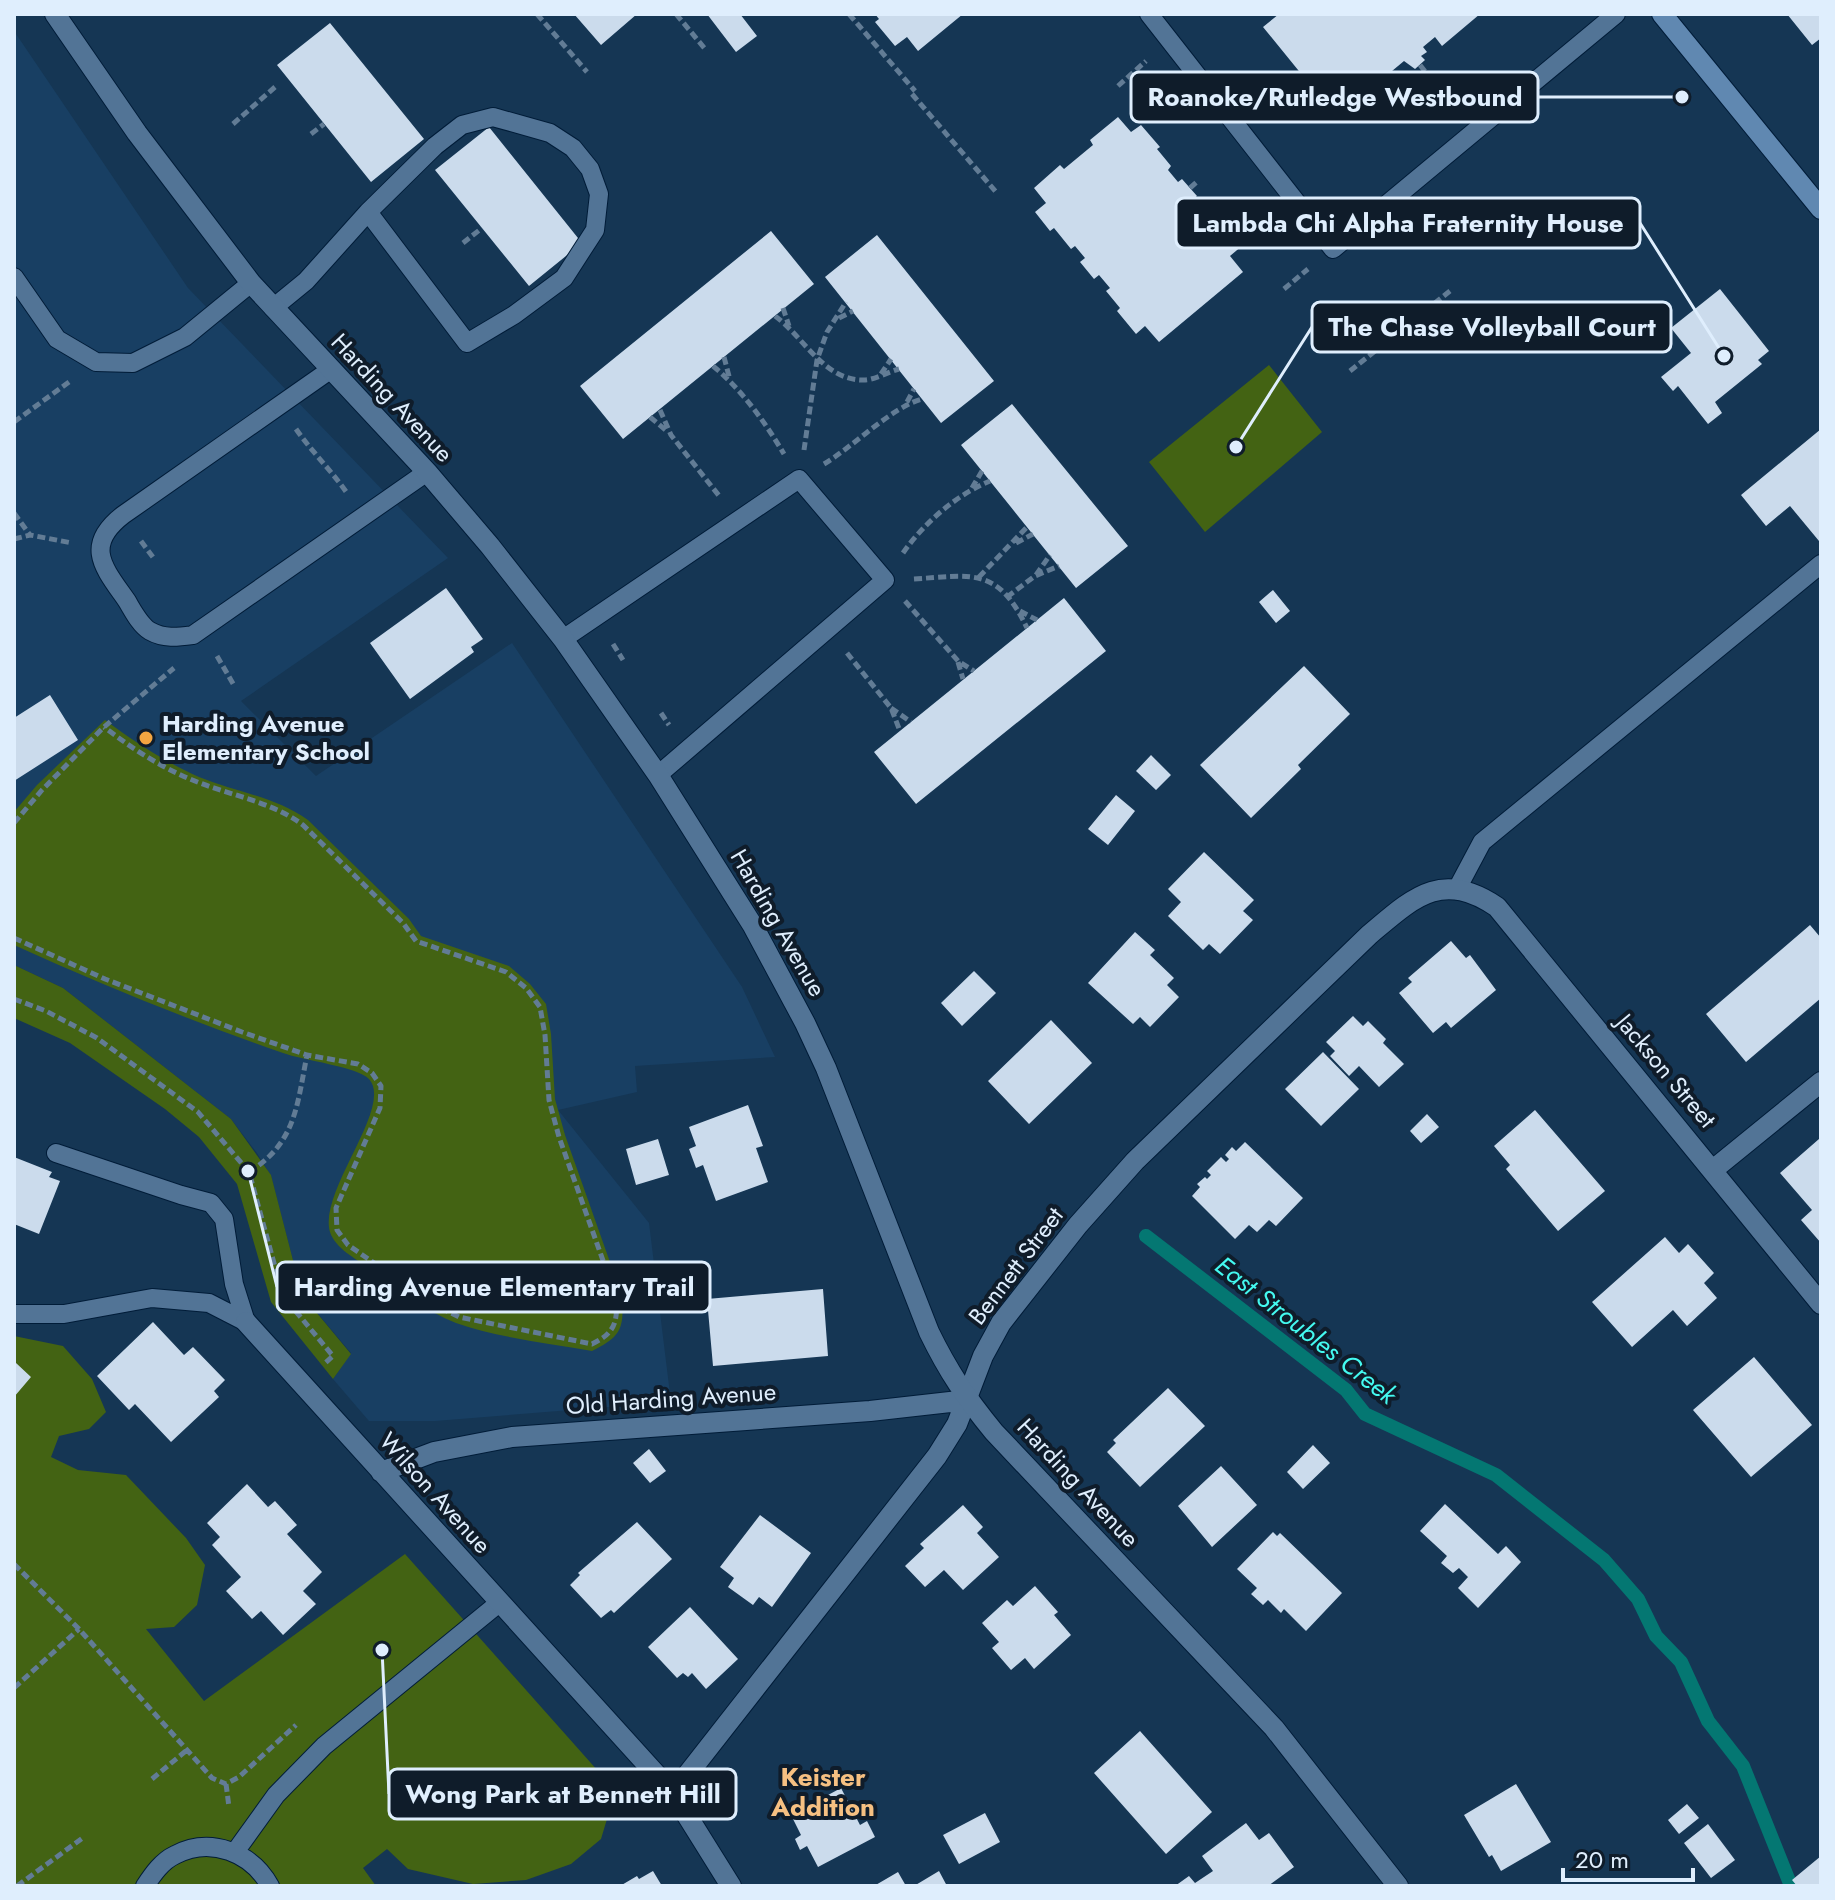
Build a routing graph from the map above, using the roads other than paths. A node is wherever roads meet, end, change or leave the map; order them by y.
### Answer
1 (55, 14) edge
2 (1149, 14) edge
3 (1616, 14) edge
4 (1662, 14) edge
5 (1821, 209) edge
6 (368, 212) junction
7 (14, 277) edge
8 (251, 283) junction
9 (273, 308) junction
10 (330, 370) junction
11 (427, 472) junction
12 (1821, 564) edge
13 (563, 639) junction
14 (658, 775) junction
15 (1457, 889) junction
16 (1821, 1082) edge
17 (56, 1153) dead end
18 (1714, 1169) junction
19 (1821, 1304) edge
20 (14, 1314) edge
21 (246, 1322) junction
22 (968, 1400) junction
23 (381, 1472) junction
24 (499, 1603) junction
25 (673, 1793) junction
26 (235, 1852) junction
27 (145, 1886) edge
28 (270, 1886) edge
29 (731, 1886) edge
30 (1398, 1886) edge

1 - 8 street, Harding Avenue
2 - 3 lane
4 - 5 main road
6 - 6 lane
6 - 9 lane
7 - 8 lane
8 - 9 street, Harding Avenue
9 - 10 street, Harding Avenue
10 - 11 street, Harding Avenue
10 - 11 lane
11 - 13 street, Harding Avenue
12 - 15 lane
13 - 14 street, Harding Avenue
13 - 14 lane
14 - 22 street, Harding Avenue
15 - 18 street, Jackson Street
15 - 22 street, Bennett Street
16 - 18 street
17 - 21 lane
18 - 19 street, Jackson Street
20 - 21 lane, Wilson Avenue
21 - 23 street, Wilson Avenue
22 - 23 street, Old Harding Avenue
22 - 25 street, Bennett Street
22 - 30 street, Harding Avenue
23 - 24 street, Wilson Avenue
24 - 25 street, Wilson Avenue
24 - 26 lane
25 - 29 street, Wilson Avenue
26 - 27 lane
26 - 28 lane

